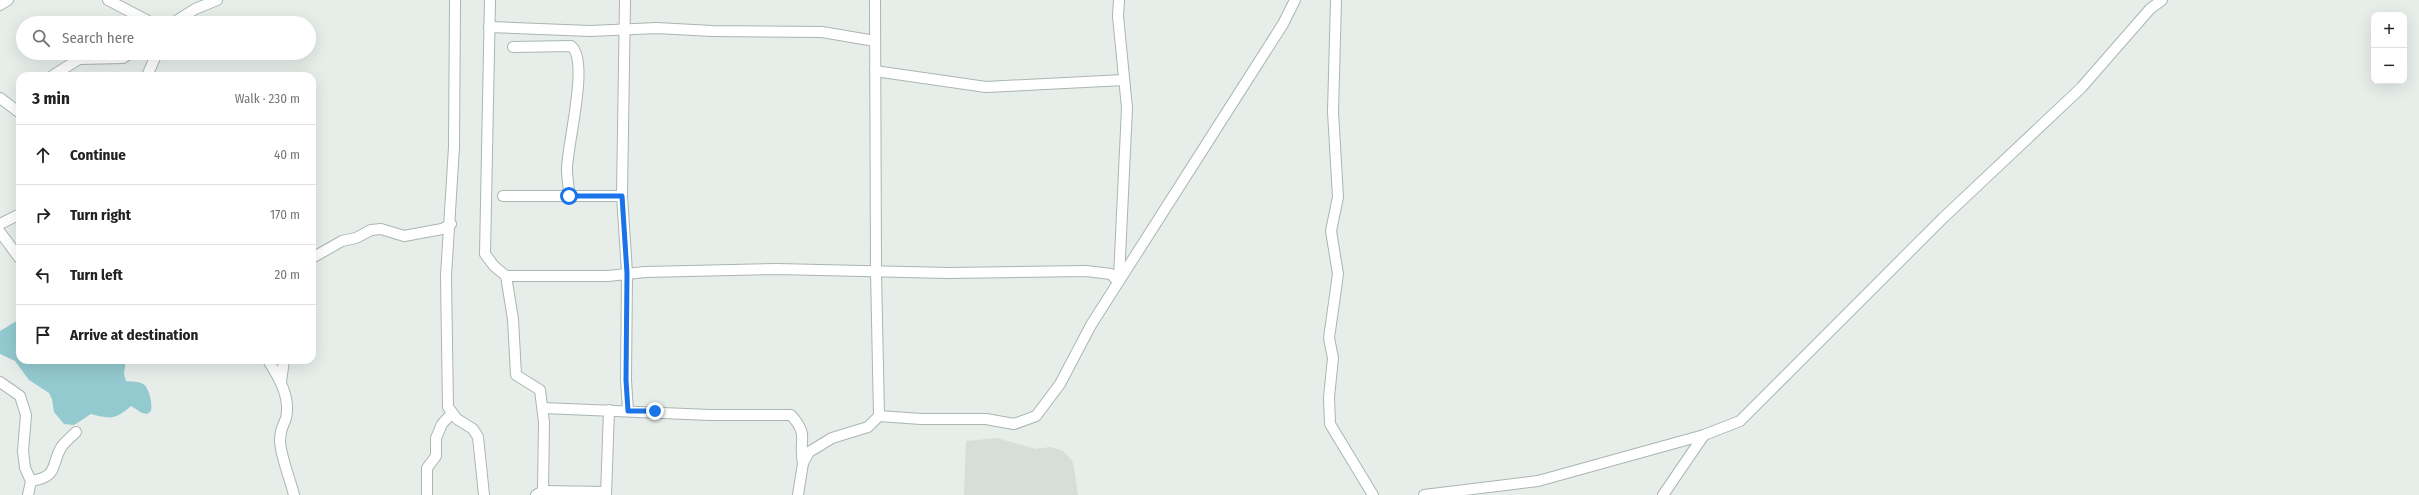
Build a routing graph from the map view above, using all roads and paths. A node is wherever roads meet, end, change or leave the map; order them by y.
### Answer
1 (8, 0) edge
2 (108, 0) edge
3 (217, 0) edge
4 (455, 0) edge
5 (490, 0) edge
6 (625, 0) edge
7 (875, 0) edge
8 (1118, 0) edge
9 (1295, 0) edge
10 (1336, 0) edge
11 (2162, 0) edge
12 (0, 5) edge
13 (139, 16) edge
14 (184, 16) edge
15 (489, 27) junction
16 (625, 30) junction
17 (875, 40) junction
18 (512, 47) dead end
19 (79, 60) edge
20 (154, 60) edge
21 (875, 71) junction
22 (59, 72) edge
23 (149, 72) edge
24 (1124, 80) junction
25 (0, 98) edge
26 (16, 107) edge
27 (503, 196) dead end
28 (569, 196) junction
29 (622, 196) junction
30 (16, 216) edge
31 (0, 224) edge
32 (451, 224) junction
33 (0, 232) edge
34 (16, 254) edge
35 (316, 256) edge
36 (876, 272) junction
37 (627, 273) junction
38 (506, 276) junction
39 (1118, 282) junction
40 (271, 364) edge
41 (284, 364) edge
42 (0, 382) edge
43 (282, 382) junction
44 (543, 408) junction
45 (609, 410) junction
46 (628, 411) junction
47 (452, 413) junction
48 (879, 416) junction
49 (76, 432) dead end
50 (1704, 435) junction
51 (803, 462) junction
52 (31, 481) junction
53 (540, 493) edge
54 (606, 493) edge
55 (28, 495) edge
56 (294, 495) edge
57 (427, 495) edge
58 (484, 495) edge
59 (798, 495) edge
60 (1373, 495) edge
61 (1424, 495) edge
62 (1662, 495) edge

1 - 12 street
2 - 13 street
3 - 14 street
4 - 32 street
5 - 15 street
6 - 16 street
7 - 17 street
8 - 24 street
9 - 39 street
10 - 60 street
11 - 50 street
15 - 16 street
15 - 38 street
16 - 17 street
16 - 29 street
17 - 21 street
18 - 28 street
19 - 22 street
20 - 23 street
21 - 24 street
21 - 36 street
24 - 39 street
25 - 26 street
27 - 28 street
28 - 29 street
29 - 37 street
30 - 31 street
32 - 35 street
32 - 47 street
33 - 34 street
36 - 37 street
36 - 39 street
36 - 48 street
37 - 38 street
37 - 46 street
38 - 44 street
39 - 48 street
40 - 43 street
41 - 43 street
42 - 52 street
43 - 56 street
44 - 45 street
44 - 53 street
45 - 46 street
45 - 54 street
46 - 51 street
47 - 57 street
47 - 58 street
48 - 51 street
49 - 52 street
50 - 61 street
50 - 62 street
51 - 59 street
52 - 55 street
53 - 54 street

